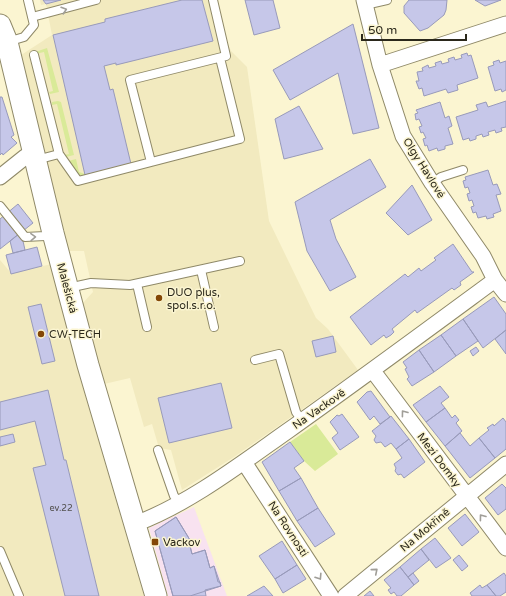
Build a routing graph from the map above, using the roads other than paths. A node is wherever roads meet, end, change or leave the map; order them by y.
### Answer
1 (28, 0) edge
2 (96, 0) edge
3 (213, 0) edge
4 (387, 0) edge
5 (364, 2) edge
6 (32, 17) junction
7 (506, 24) edge
8 (3, 34) edge
9 (34, 55) dead end
10 (220, 58) junction
11 (380, 65) junction
12 (59, 154) junction
13 (34, 156) junction
14 (151, 162) junction
15 (463, 170) dead end
16 (0, 177) edge
17 (432, 183) junction
18 (0, 206) edge
19 (53, 232) junction
20 (240, 261) dead end
21 (201, 270) junction
22 (495, 280) junction
23 (137, 284) junction
24 (67, 288) junction
25 (506, 294) edge
26 (147, 327) dead end
27 (214, 327) dead end
28 (255, 360) dead end
29 (372, 371) junction
30 (302, 421) junction
31 (158, 450) dead end
32 (244, 462) junction
33 (506, 464) edge
34 (466, 496) junction
35 (180, 502) junction
36 (135, 524) junction
37 (506, 548) edge
38 (1, 555) edge
39 (19, 596) edge
40 (156, 596) edge
41 (331, 596) edge
42 (345, 596) edge

1 - 6 lane
6 -> 2 lane
3 - 10 lane
4 - 5 lane
5 - 11 street, Olgy Havlové
6 - 8 lane
7 - 11 street
8 - 13 street, Malešická
9 - 12 lane
10 - 14 lane
10 - 14 lane
11 - 17 street, Olgy Havlové
12 - 13 lane
12 - 14 lane
13 - 16 street
13 - 19 street, Malešická
15 - 17 lane
17 - 22 street, Olgy Havlové
18 -> 19 lane
19 - 24 street, Malešická
20 - 21 lane
21 - 23 lane
21 - 27 lane
22 - 25 street, Olgy Havlové
22 - 29 street, Na Vackově
23 - 24 lane
23 - 26 lane
24 - 36 street, Malešická
28 - 30 lane
29 - 30 street, Na Vackově
34 -> 29 street, Mezi Domky
30 - 32 street, Na Vackově
31 - 35 lane
32 - 35 street, Na Vackově
32 -> 41 street, Na Rovnosti
33 - 34 street, Na Mokřině
37 -> 34 street, Mezi Domky
42 -> 34 street, Na Mokřině
35 - 36 street, Na Vackově
36 - 40 street, Malešická
38 - 39 lane

